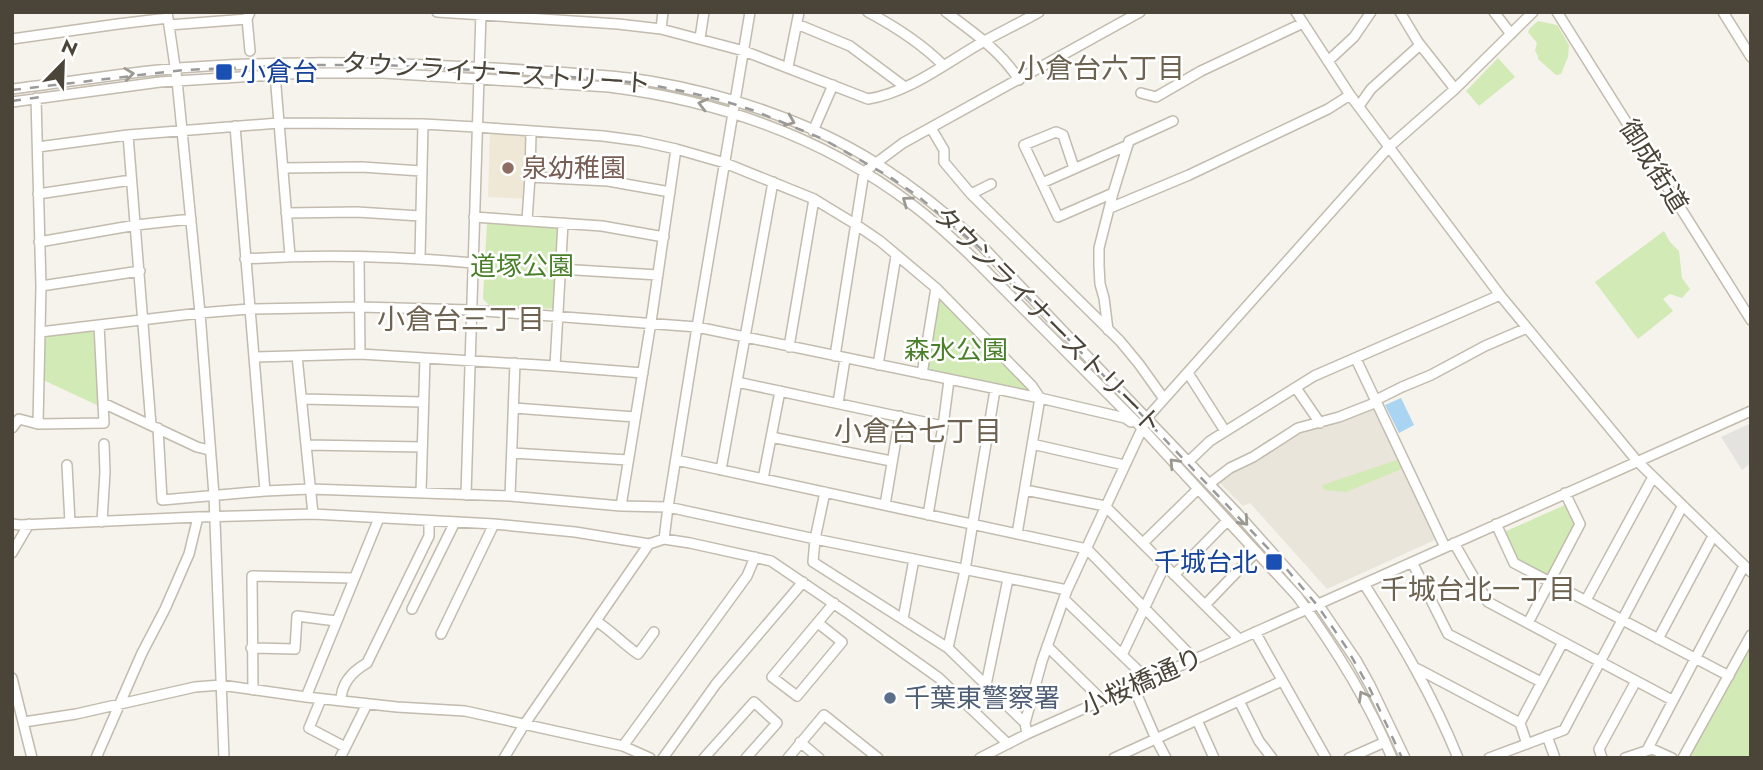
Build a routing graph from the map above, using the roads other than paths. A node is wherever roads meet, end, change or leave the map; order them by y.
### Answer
1 (116, 12) edge
2 (437, 12) edge
3 (619, 12) edge
4 (663, 12) edge
5 (704, 12) edge
6 (750, 12) edge
7 (799, 12) edge
8 (868, 12) edge
9 (946, 12) edge
10 (1019, 12) edge
11 (1039, 12) edge
12 (1140, 12) edge
13 (1296, 12) edge
14 (1371, 12) edge
15 (1400, 12) edge
16 (1494, 12) edge
17 (1533, 12) edge
18 (1557, 12) edge
19 (1723, 12) edge
20 (481, 13) edge
21 (251, 14) edge
22 (536, 15) edge
23 (578, 17) edge
24 (168, 18) edge
25 (1026, 20) junction
26 (118, 23) junction
27 (1303, 23) junction
28 (618, 24) junction
29 (797, 24) junction
30 (661, 29) junction
31 (1511, 34) junction
32 (700, 38) junction
33 (12, 39) edge
34 (984, 41) junction
35 (1420, 45) junction
36 (250, 51) dead end
37 (744, 51) junction
38 (1751, 57) edge
39 (1328, 61) junction
40 (943, 65) junction
41 (789, 66) junction
42 (478, 67) junction
43 (175, 69) junction
44 (275, 74) junction
45 (478, 79) junction
46 (177, 80) junction
47 (1019, 80) junction
48 (833, 85) junction
49 (905, 87) junction
50 (12, 89) edge
51 (1455, 89) junction
52 (1141, 93) dead end
53 (1350, 95) junction
54 (36, 98) junction
55 (12, 102) edge
56 (734, 102) junction
57 (1359, 106) junction
58 (733, 113) junction
59 (1173, 121) dead end
60 (279, 122) junction
61 (423, 124) junction
62 (235, 126) junction
63 (476, 127) junction
64 (931, 128) junction
65 (182, 130) junction
66 (813, 131) junction
67 (531, 132) junction
68 (128, 135) junction
69 (1128, 145) junction
70 (38, 147) junction
71 (1389, 147) junction
72 (676, 149) junction
73 (725, 163) junction
74 (876, 163) junction
75 (283, 168) junction
76 (1074, 168) junction
77 (421, 171) junction
78 (864, 172) junction
79 (530, 177) junction
80 (131, 180) junction
81 (772, 182) junction
82 (1042, 183) junction
83 (991, 184) dead end
84 (670, 192) junction
85 (1114, 192) junction
86 (38, 194) junction
87 (971, 194) junction
88 (814, 200) junction
89 (1110, 208) junction
90 (286, 213) junction
91 (420, 216) junction
92 (474, 217) junction
93 (191, 219) junction
94 (527, 220) junction
95 (563, 223) junction
96 (855, 224) junction
97 (136, 225) junction
98 (664, 237) junction
99 (39, 242) junction
100 (290, 256) junction
101 (896, 256) junction
102 (359, 258) junction
103 (420, 258) junction
104 (245, 259) junction
105 (473, 263) junction
106 (560, 269) junction
107 (140, 271) junction
108 (658, 275) junction
109 (41, 286) junction
110 (936, 288) junction
111 (1500, 295) junction
112 (360, 307) junction
113 (250, 309) junction
114 (471, 310) junction
115 (200, 313) junction
116 (557, 317) junction
117 (144, 319) junction
118 (1751, 320) edge
119 (651, 323) junction
120 (99, 325) junction
121 (697, 327) junction
122 (1527, 328) junction
123 (1108, 330) junction
124 (40, 332) junction
125 (745, 337) junction
126 (789, 347) junction
127 (360, 354) junction
128 (298, 356) junction
129 (835, 356) junction
130 (256, 357) junction
131 (425, 358) junction
132 (845, 359) junction
133 (1356, 359) junction
134 (470, 360) junction
135 (515, 363) junction
136 (878, 365) junction
137 (555, 366) junction
138 (643, 373) junction
139 (1188, 373) junction
140 (922, 374) junction
141 (949, 380) junction
142 (737, 382) junction
143 (1296, 388) junction
144 (995, 390) junction
145 (780, 391) junction
146 (1040, 398) junction
147 (303, 399) junction
148 (1164, 399) junction
149 (1377, 401) junction
150 (423, 402) junction
151 (103, 403) junction
152 (838, 403) junction
153 (514, 408) junction
154 (1751, 411) edge
155 (900, 416) junction
156 (635, 417) junction
157 (1147, 418) junction
158 (1320, 422) junction
159 (38, 424) junction
160 (943, 426) junction
161 (155, 427) junction
162 (12, 428) edge
163 (1142, 428) junction
164 (1225, 431) junction
165 (771, 437) junction
166 (104, 444) dead end
167 (1032, 444) junction
168 (307, 445) junction
169 (422, 447) junction
170 (209, 450) junction
171 (512, 453) junction
172 (628, 460) junction
173 (676, 460) junction
174 (891, 461) junction
175 (1637, 461) junction
176 (1188, 462) junction
177 (67, 465) dead end
178 (1124, 465) junction
179 (721, 470) junction
180 (1653, 477) junction
181 (764, 479) junction
182 (1209, 484) junction
183 (310, 489) junction
184 (1198, 489) junction
185 (1025, 490) junction
186 (265, 491) junction
187 (421, 492) junction
188 (825, 492) junction
189 (1565, 493) junction
190 (214, 495) junction
191 (466, 495) junction
192 (510, 496) junction
193 (885, 505) junction
194 (621, 506) junction
195 (1105, 506) junction
196 (668, 507) junction
197 (1682, 507) junction
198 (313, 514) junction
199 (928, 515) junction
200 (198, 517) junction
201 (214, 517) junction
202 (379, 518) junction
203 (429, 521) junction
204 (102, 522) junction
205 (455, 522) junction
206 (70, 523) junction
207 (12, 524) edge
208 (30, 524) junction
209 (494, 524) junction
210 (972, 524) junction
211 (1230, 524) junction
212 (1496, 524) junction
213 (1017, 534) junction
214 (1713, 536) junction
215 (664, 538) junction
216 (815, 539) junction
217 (1143, 543) junction
218 (649, 544) junction
219 (1450, 545) junction
220 (1087, 549) junction
221 (12, 553) edge
222 (755, 557) junction
223 (914, 559) junction
224 (1412, 562) junction
225 (1165, 565) junction
226 (1748, 569) edge
227 (965, 570) junction
228 (1174, 575) junction
229 (353, 579) junction
230 (1008, 579) junction
231 (1550, 581) junction
232 (803, 582) junction
233 (1364, 584) junction
234 (1065, 595) junction
235 (1586, 600) junction
236 (834, 603) junction
237 (1318, 604) junction
238 (1205, 605) junction
239 (412, 609) dead end
240 (1144, 609) junction
241 (1307, 609) junction
242 (903, 619) junction
243 (1623, 619) junction
244 (336, 621) junction
245 (596, 621) junction
246 (818, 623) junction
247 (1528, 623) junction
248 (654, 632) dead end
249 (1255, 632) junction
250 (441, 634) dead end
251 (1751, 635) edge
252 (1239, 639) junction
253 (1658, 639) junction
254 (1563, 642) junction
255 (1047, 646) junction
256 (251, 648) junction
257 (948, 648) junction
258 (1122, 654) junction
259 (1194, 659) junction
260 (1694, 659) junction
261 (1600, 662) junction
262 (1416, 668) junction
263 (1728, 676) junction
264 (12, 678) edge
265 (1148, 680) junction
266 (1282, 681) junction
267 (1636, 681) junction
268 (1541, 682) junction
269 (221, 685) junction
270 (986, 685) junction
271 (1133, 686) junction
272 (253, 690) junction
273 (306, 697) junction
274 (321, 699) junction
275 (1672, 700) junction
276 (341, 701) junction
277 (1102, 701) junction
278 (1239, 701) junction
279 (120, 703) junction
280 (368, 704) junction
281 (1197, 720) junction
282 (24, 722) junction
283 (1025, 723) junction
284 (1520, 723) junction
285 (524, 725) junction
286 (1027, 734) junction
287 (1547, 736) junction
288 (1156, 739) junction
289 (800, 742) junction
290 (1385, 742) junction
291 (1008, 744) junction
292 (1527, 744) junction
293 (623, 746) junction
294 (345, 747) junction
295 (1647, 750) junction
296 (986, 757) edge
297 (32, 758) edge
298 (96, 758) edge
299 (224, 758) edge
300 (340, 758) edge
301 (504, 758) edge
302 (650, 758) edge
303 (663, 758) edge
304 (704, 758) edge
305 (746, 758) edge
306 (788, 758) edge
307 (819, 758) edge
308 (878, 758) edge
309 (1114, 758) edge
310 (1166, 758) edge
311 (1214, 758) edge
312 (1272, 758) edge
313 (1325, 758) edge
314 (1349, 758) edge
315 (1392, 758) edge
316 (1405, 758) edge
317 (1458, 758) edge
318 (1489, 758) edge
319 (1555, 758) edge
320 (1602, 758) edge
321 (1625, 758) edge
322 (1672, 758) edge
323 (1683, 758) edge

1 - 26 street
2 - 20 street
3 - 28 street
4 - 30 street
5 - 32 street
6 - 37 street
7 - 29 street
8 - 40 street
9 - 34 street
10 - 25 street
11 - 25 street
12 - 47 street
13 - 27 street
14 - 39 street
15 - 35 street
16 - 31 street
17 - 31 street
18 - 118 street, 御成街道
19 - 38 street
20 - 22 street
20 - 42 street
21 - 24 street
21 - 36 street
22 - 23 street
23 - 28 street
24 - 26 street
24 - 43 street
25 - 34 street
26 - 33 street
27 - 39 street
27 - 52 street
28 - 30 street
29 - 41 street
29 - 49 street
30 - 32 street
31 - 51 street
32 - 37 street
34 - 40 street
34 - 47 street
35 - 51 street
35 - 57 street
37 - 41 street
37 - 56 street
39 - 53 street
40 - 49 street
41 - 48 street
42 - 43 street, タウンライナーストリート
42 - 45 street
42 - 56 street, タウンライナーストリート
43 - 46 street
50 -> 43 street, タウンライナーストリート
44 - 45 street, タウンライナーストリート
44 - 46 street, タウンライナーストリート
44 - 60 street
58 -> 45 street, タウンライナーストリート
45 - 63 street
46 - 54 street, タウンライナーストリート
46 - 65 street
47 - 64 street
48 - 49 street
48 - 66 street
51 - 71 street
53 - 57 street
53 - 89 street
54 - 55 street, タウンライナーストリート
54 - 70 street
56 - 58 street
56 -> 66 street, タウンライナーストリート
57 - 71 street
58 - 73 street
58 - 78 street, タウンライナーストリート
59 - 69 street
60 - 61 street
60 - 62 street
60 - 75 street
61 - 63 street
61 - 77 street
62 - 65 street
62 - 104 street
63 - 67 street
63 - 92 street
64 - 74 street
64 - 87 street
65 - 68 street
65 - 93 street
66 - 74 street, タウンライナーストリート
67 - 72 street
67 - 79 street
68 - 70 street
68 - 80 street
69 - 76 street
69 - 85 street
70 - 86 street
71 - 111 street
71 - 139 street
72 - 73 street
72 - 84 street
73 - 81 street
73 - 121 street
74 - 78 street
74 - 157 street, タウンライナーストリート
75 - 77 street
75 - 90 street
76 - 82 street
76 - 82 street
77 - 91 street
78 - 96 street
163 -> 78 street, タウンライナーストリート
79 - 84 street
79 - 94 street
80 - 86 street
80 - 97 street
81 - 88 street
81 - 125 street
82 - 85 street
83 - 87 street
84 - 98 street
85 - 89 street
86 - 99 street
87 - 123 street
88 - 96 street
88 - 126 street
89 - 123 street
90 - 91 street
90 - 100 street
91 - 103 street
92 - 94 street
92 - 105 street
93 - 97 street
93 - 115 street
94 - 95 street
95 - 98 street
95 - 106 street
96 - 101 street
96 - 129 street
97 - 99 street
97 - 107 street
98 - 108 street
99 - 109 street
100 - 102 street
100 - 104 street
101 - 110 street
101 - 136 street
102 - 103 street
102 - 112 street
103 - 105 street
104 - 113 street
105 - 114 street
106 - 108 street
106 - 116 street
107 - 109 street
107 - 117 street
108 - 119 street
109 - 124 street
110 - 140 street
110 - 146 street
111 - 122 street
111 - 133 street
112 - 113 street
112 - 114 street
112 - 127 street
113 - 115 street
113 - 130 street
114 - 116 street
114 - 134 street
115 - 117 street
115 - 170 street
116 - 119 street
116 - 137 street
117 - 120 street
117 - 161 street
119 - 121 street
119 - 138 street
120 - 124 street
120 - 151 street
121 - 125 street
121 - 173 street
122 - 149 street
122 - 175 street
123 - 148 street
124 - 159 street
125 - 126 street
125 - 142 street
126 - 129 street
127 - 128 street
127 - 131 street
128 - 130 street
128 - 147 street
129 - 132 street
130 - 186 street
131 - 134 street
131 - 150 street
132 - 136 street
132 - 152 street
133 - 143 street
133 - 149 street
134 - 135 street
134 - 191 street
135 - 137 street
135 - 153 street
136 - 140 street
137 - 138 street
138 - 156 street
139 - 148 street
139 - 164 street
140 - 141 street
141 - 144 street
141 - 160 street
142 - 145 street
142 - 179 street
143 - 158 street
143 - 164 street
144 - 146 street
144 - 210 street
145 - 152 street
145 - 165 street
146 - 163 street
146 - 167 street
147 - 150 street
147 - 168 street
148 - 157 street
149 - 158 street
149 - 219 street
150 - 169 street
151 - 159 street
151 - 161 street
152 - 155 street
153 - 156 street
153 - 171 street
154 - 175 street, 小桜橋通り
155 - 160 street
155 - 174 street
156 - 172 street
157 - 163 street
157 - 176 street, タウンライナーストリート
158 - 182 street
159 - 162 street
160 - 199 street
161 - 170 street
161 - 190 street
163 - 178 street
184 -> 163 street, タウンライナーストリート
164 - 176 street
165 - 174 street
165 - 181 street
166 - 204 street
167 - 178 street
167 - 185 street
168 - 169 street
168 - 183 street
169 - 187 street
170 - 190 street
171 - 172 street
171 - 192 street
172 - 194 street
173 - 179 street
173 - 196 street
174 - 193 street
175 - 180 street
175 - 189 street, 小桜橋通り
176 - 182 street, タウンライナーストリート
177 - 206 street
178 - 195 street
179 - 181 street
180 - 197 street
180 - 235 street
181 - 188 street
182 -> 237 street, タウンライナーストリート
183 - 186 street
183 - 187 street
183 - 198 street
184 - 211 street, タウンライナーストリート
184 - 217 street
185 - 195 street
185 - 213 street
186 - 190 street
187 - 191 street
188 - 193 street
188 - 216 street
189 - 212 street, 小桜橋通り
189 - 231 street
190 - 201 street
191 - 192 street
192 - 194 street
193 - 199 street
194 - 196 street
195 - 217 street
195 - 220 street
196 - 215 street
196 - 216 street
197 - 214 street
197 - 243 street
198 - 201 street
198 - 202 street
199 - 210 street
200 - 201 street
200 - 204 street
200 - 279 street
201 - 269 street
202 - 203 street
202 - 229 street
203 - 205 street
203 - 276 street
204 - 206 street
205 - 209 street
205 - 239 street
206 - 208 street
207 - 208 street
208 - 221 street
209 - 218 street
209 - 250 street
210 - 213 street
210 - 227 street
211 - 228 street
211 - 238 street
211 - 241 street, タウンライナーストリート
212 - 219 street, 小桜橋通り
212 - 231 street
213 - 220 street
214 - 226 street
214 - 253 street
215 - 218 street
215 - 222 street
216 - 223 street
216 - 242 street
217 - 225 street
218 - 245 street
219 - 224 street, 小桜橋通り
219 - 247 street
220 - 234 street
220 - 240 street
222 - 232 street
222 - 293 street
223 - 227 street
223 - 242 street
224 - 233 street, 小桜橋通り
224 - 268 street
225 - 228 street
225 - 240 street
226 - 260 street
227 - 230 street
227 - 257 street
228 - 238 street
229 - 244 street
229 - 256 street
230 - 234 street
230 - 270 street
231 - 235 street
231 - 247 street
232 - 236 street
232 - 303 street
233 - 237 street, 小桜橋通り
233 - 262 street
234 - 255 street
234 - 258 street
235 - 243 street
236 - 246 street
236 - 291 street
237 - 241 street, 小桜橋通り
237 - 316 street, タウンライナーストリート
238 - 252 street
240 - 258 street
240 - 259 street
241 - 249 street, 小桜橋通り
290 -> 241 street, タウンライナーストリート
242 - 257 street
243 - 253 street
243 - 261 street
244 - 256 street
244 - 273 street
245 - 248 street
245 - 285 street
246 - 246 street
247 - 254 street
249 - 252 street, 小桜橋通り
249 - 266 street
251 - 263 street
252 - 259 street, 小桜橋通り
253 - 260 street
254 - 261 street
254 - 268 street
255 - 277 street
255 - 283 street
256 - 272 street
257 - 270 street
258 - 265 street
259 - 265 street, 小桜橋通り
260 - 263 street
260 - 275 street
261 - 267 street
261 - 287 street
262 - 284 street
262 - 317 street
263 - 323 street
264 - 282 street
265 - 271 street, 小桜橋通り
266 - 278 street
266 - 313 street
267 - 275 street
267 - 320 street
268 - 284 street
269 - 272 street
269 - 279 street
269 - 299 street
270 - 283 street
271 - 277 street, 小桜橋通り
271 - 288 street
272 - 273 street
273 - 274 street
274 - 276 street
274 - 294 street
275 - 295 street
276 - 280 street
277 - 286 street, 小桜橋通り
278 - 281 street
278 - 312 street
279 - 282 street
279 - 298 street
280 - 285 street
280 - 294 street
281 - 288 street
281 - 311 street
282 - 297 street
283 - 286 street
284 - 292 street
285 - 293 street
285 - 301 street
286 - 291 street, 小桜橋通り
287 - 292 street
287 - 319 street
288 - 309 street
288 - 310 street
289 - 306 street
289 - 307 street
289 - 308 street
290 - 314 street
290 - 315 street, タウンライナーストリート
291 - 296 street, 小桜橋通り
292 - 318 street
293 - 302 street
294 - 300 street
295 - 321 street
295 - 322 street
304 - 305 street

